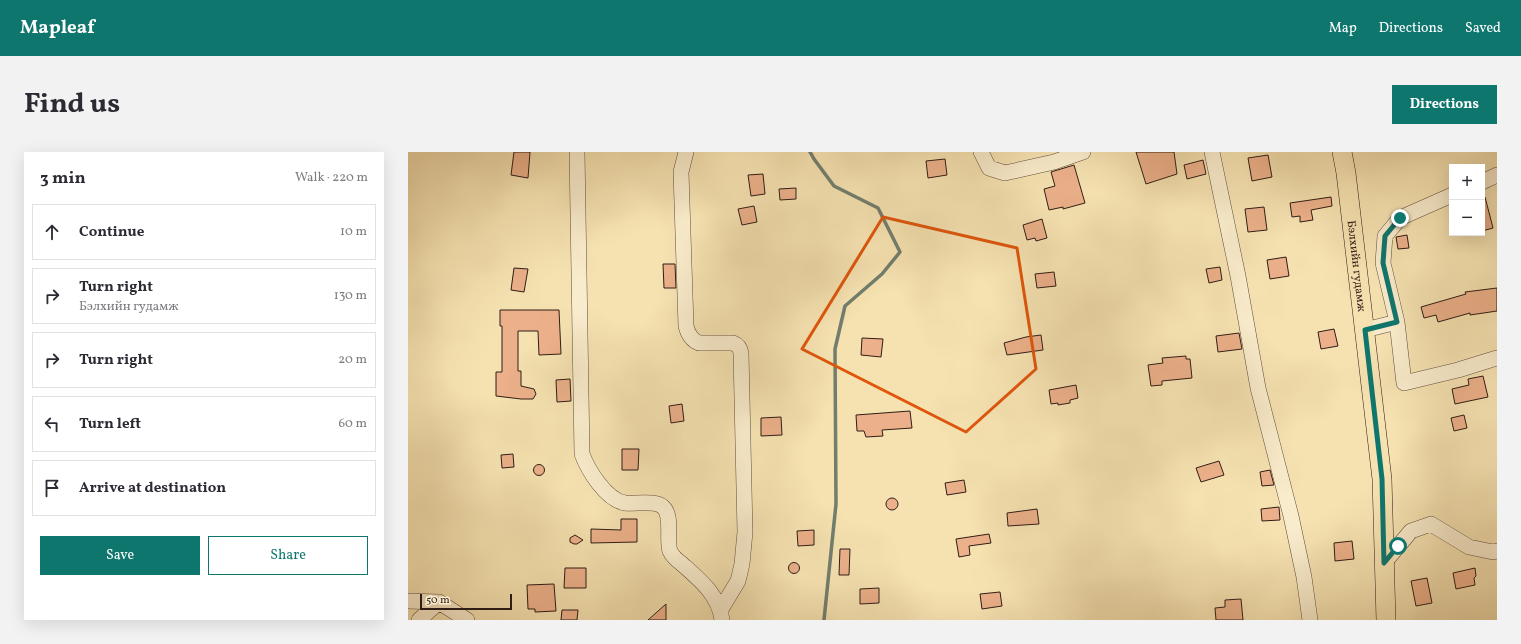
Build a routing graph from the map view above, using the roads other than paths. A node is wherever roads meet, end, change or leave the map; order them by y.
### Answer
1 (577, 152) edge
2 (686, 152) edge
3 (981, 152) edge
4 (1083, 152) edge
5 (1212, 152) edge
6 (1342, 152) edge
7 (1497, 175) edge
8 (1485, 181) edge
9 (1449, 196) edge
10 (1397, 322) junction
11 (1365, 330) junction
12 (1497, 358) edge
13 (1497, 551) edge
14 (1384, 563) junction
15 (408, 601) edge
16 (439, 602) junction
17 (721, 615) edge
18 (419, 620) edge
19 (467, 620) edge
20 (1310, 620) edge
21 (1386, 620) edge

1 - 17 street
2 - 17 street
3 - 4 street
5 - 20 street
6 - 11 main road, Бэлхийн гудамж
7 - 8 street
9 - 10 street
10 - 11 street
10 - 12 street
11 - 14 main road, Бэлхийн гудамж
13 - 14 street
14 - 21 main road, Бэлхийн гудамж
15 - 16 street
16 - 18 street
16 - 19 street

